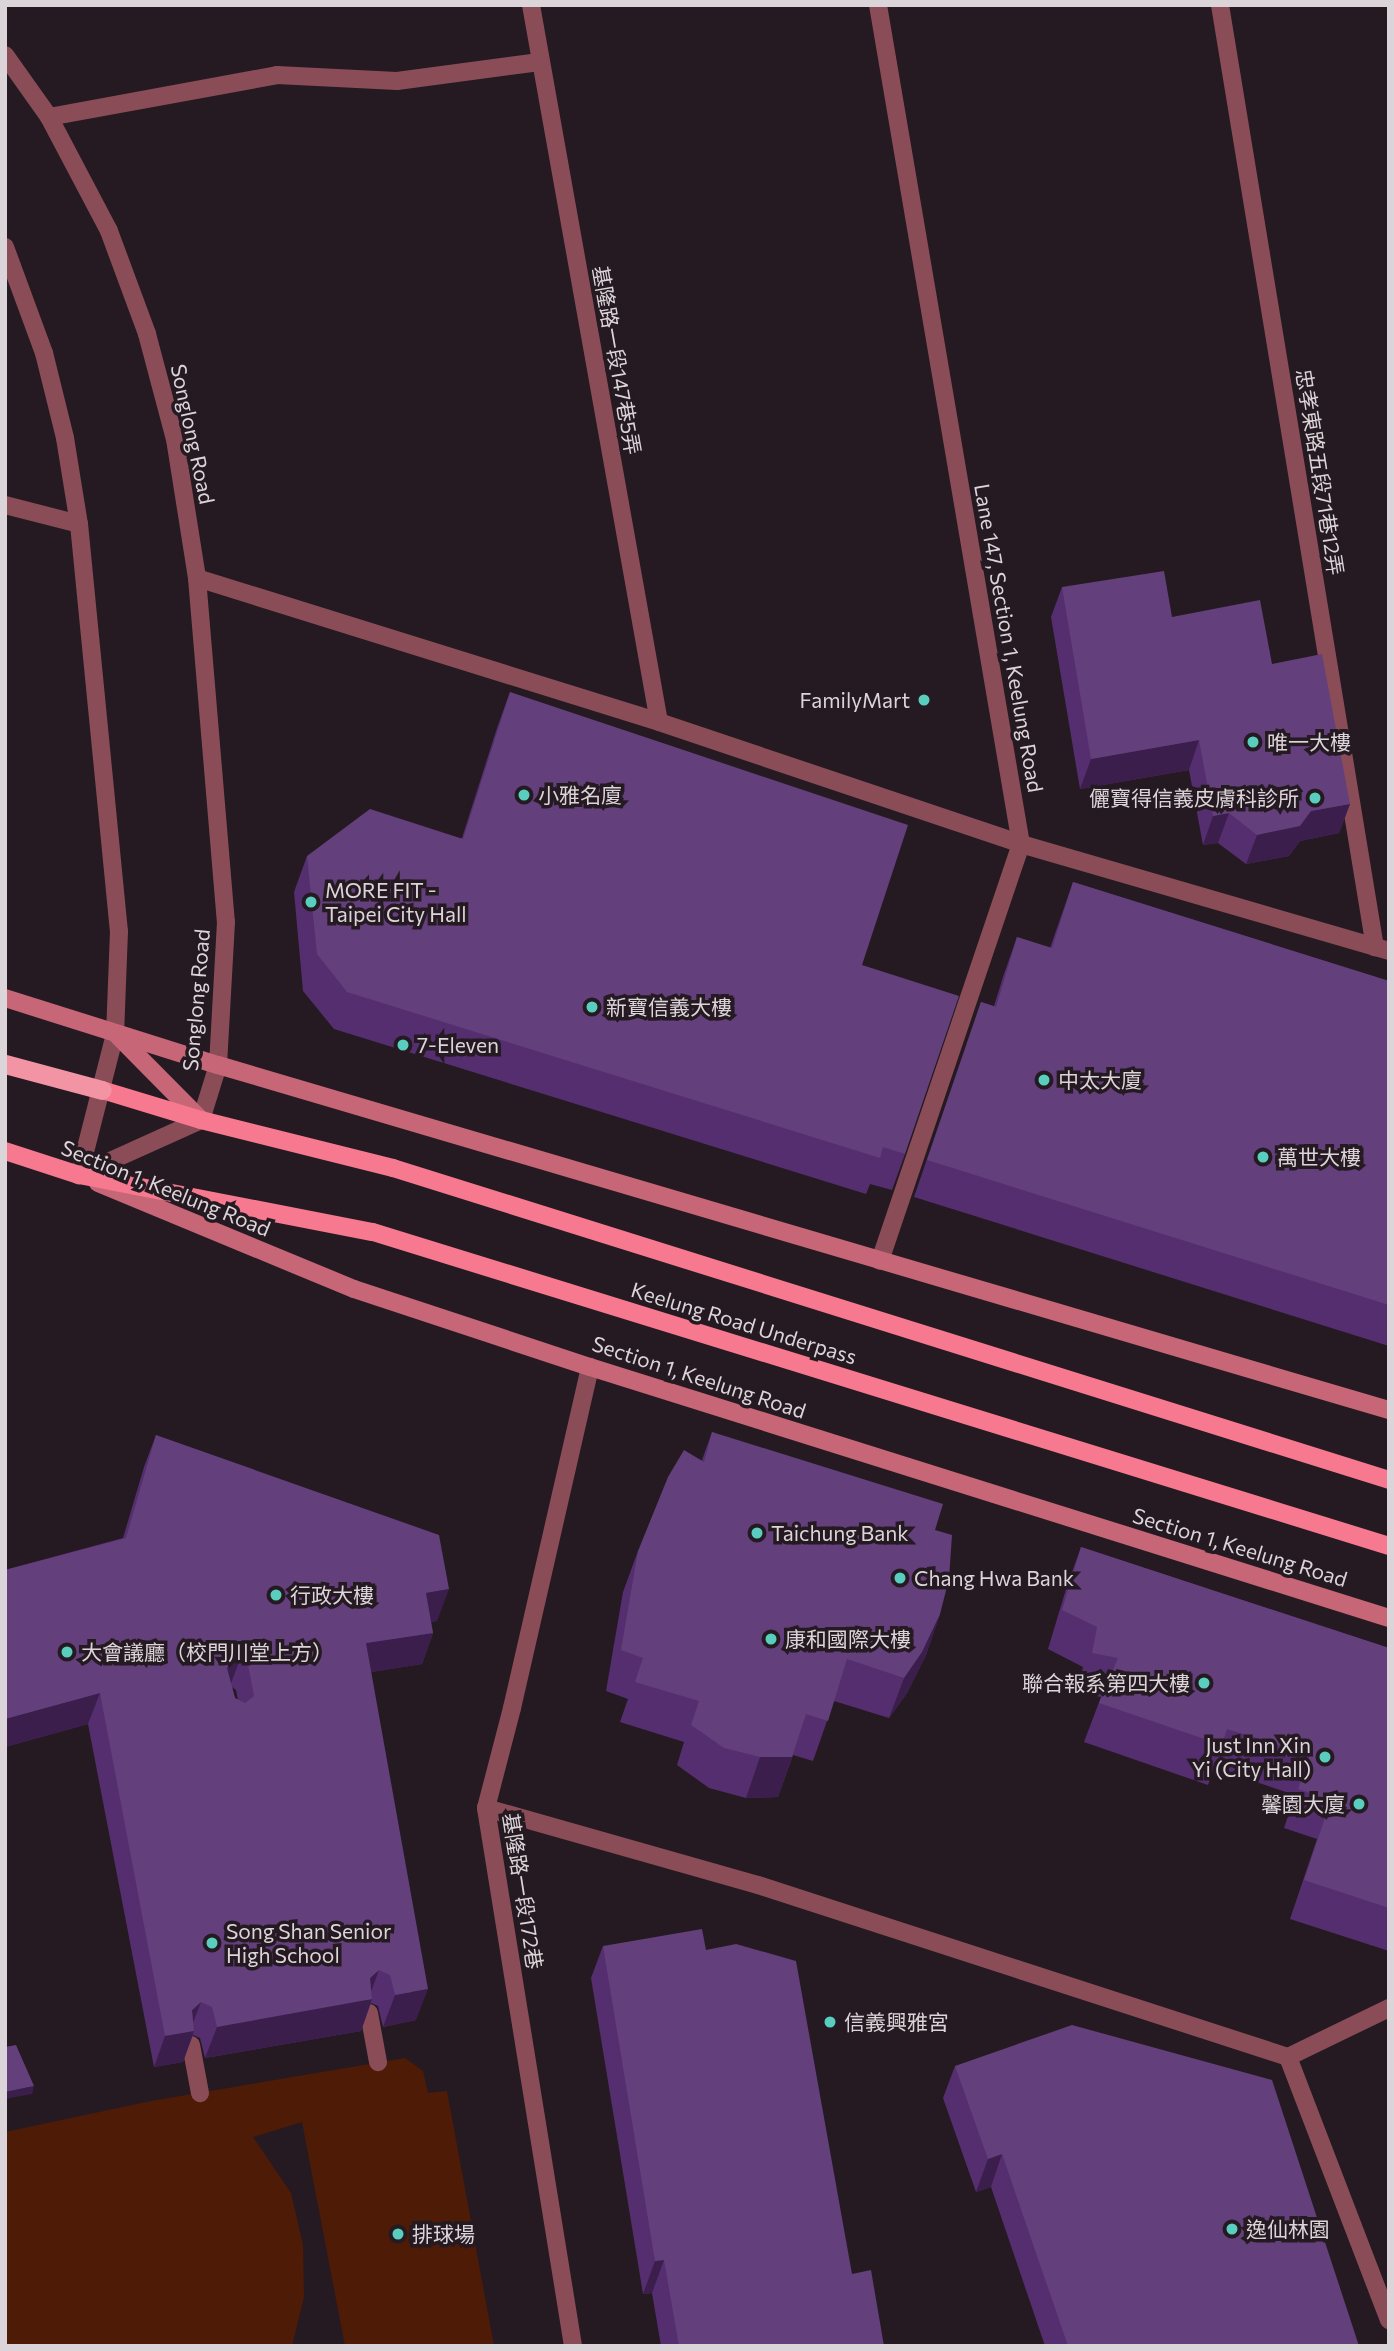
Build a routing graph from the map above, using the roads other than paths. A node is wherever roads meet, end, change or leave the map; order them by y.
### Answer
1 (531, 5) edge
2 (878, 5) edge
3 (1220, 5) edge
4 (5, 55) edge
5 (540, 62) junction
6 (49, 117) junction
7 (5, 247) edge
8 (5, 505) edge
9 (79, 524) junction
10 (197, 578) junction
11 (659, 722) junction
12 (1021, 844) junction
13 (1382, 949) edge
14 (5, 998) edge
15 (116, 1034) junction
16 (5, 1064) edge
17 (218, 1065) junction
18 (102, 1090) junction
19 (201, 1120) junction
20 (5, 1151) edge
21 (79, 1175) junction
22 (880, 1261) junction
23 (590, 1367) junction
24 (1389, 1410) edge
25 (1389, 1480) edge
26 (1389, 1546) edge
27 (1389, 1618) edge
28 (486, 1808) junction
29 (1389, 2008) edge
30 (369, 2013) edge
31 (191, 2045) edge
32 (1288, 2057) junction
33 (378, 2062) dead end
34 (200, 2092) dead end
35 (1389, 2320) edge
36 (573, 2346) edge

1 - 5 street, 基隆路一段147巷5弄
2 - 12 street, Lane 147, Section 1, Keelung Road
3 - 13 street, 忠孝東路五段71巷12弄
4 - 6 street, Songlong Road
5 - 6 street
5 - 11 street, 基隆路一段147巷5弄
6 - 10 street, Songlong Road
7 - 9 street
8 - 9 street
9 - 15 street
10 - 11 street
10 - 17 street, Songlong Road
11 - 12 street
12 - 13 street
12 - 22 street, Lane 147, Section 1, Keelung Road
14 - 15 main road
15 - 17 main road
15 - 18 street
15 - 19 main road
16 - 18 highway
17 - 19 street, Songlong Road
17 - 22 main road
18 - 19 main road, Keelung Road Underpass
18 - 21 street
19 - 21 street
19 - 25 main road, Keelung Road Underpass
20 - 21 main road, Section 1, Keelung Road
21 - 23 main road, Section 1, Keelung Road
21 - 26 main road, Keelung Road Underpass
22 - 24 main road
23 - 27 main road, Section 1, Keelung Road
23 - 28 street, 基隆路一段172巷
28 - 32 street
28 - 36 street, 基隆路一段172巷
29 - 32 street
30 - 33 street
31 - 34 street
32 - 35 street

